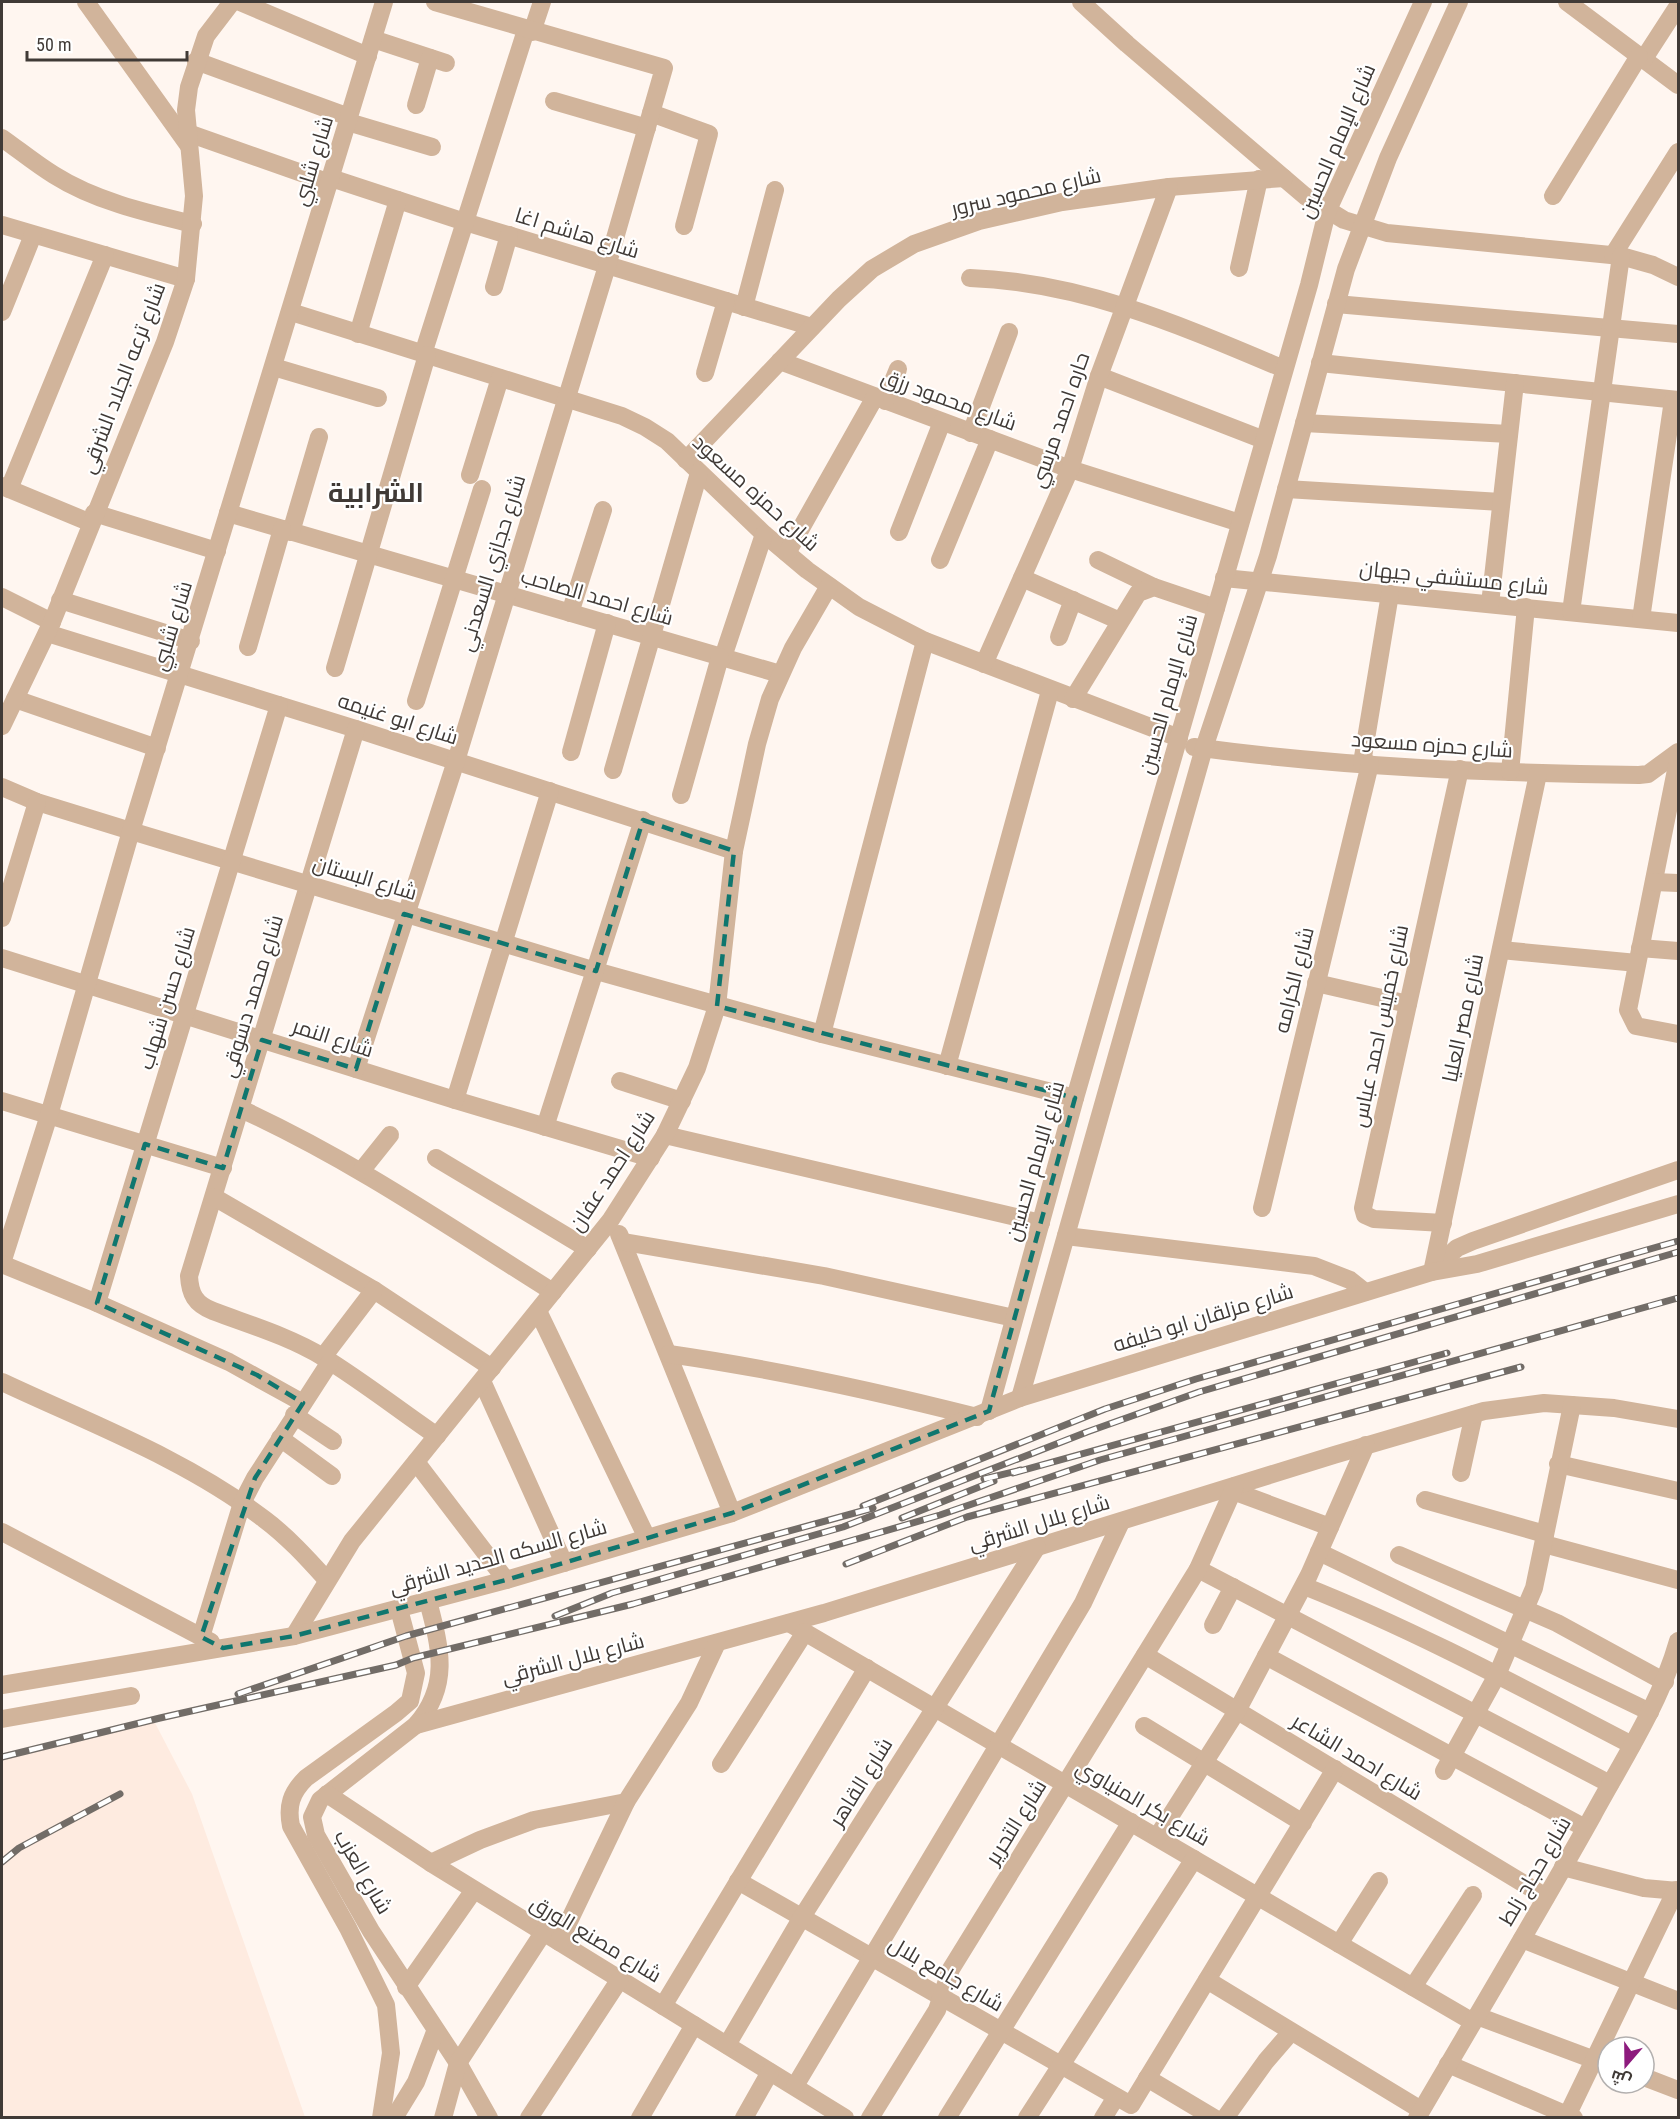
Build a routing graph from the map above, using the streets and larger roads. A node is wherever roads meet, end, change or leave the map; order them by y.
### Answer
1 (86, 2) edge
2 (232, 2) edge
3 (240, 2) edge
4 (384, 2) edge
5 (435, 2) edge
6 (542, 2) edge
7 (1081, 2) edge
8 (1423, 2) edge
9 (1459, 2) edge
10 (1567, 2) edge
11 (1678, 6) edge
12 (1592, 9) edge
13 (529, 31) junction
14 (370, 48) junction
15 (1641, 58) junction
16 (196, 61) junction
17 (1678, 85) edge
18 (554, 101) dead end
19 (416, 105) dead end
20 (348, 120) junction
21 (649, 121) junction
22 (2, 138) edge
23 (188, 140) junction
24 (432, 147) dead end
25 (1678, 152) edge
26 (1284, 178) junction
27 (1258, 179) junction
28 (330, 180) junction
29 (1170, 187) junction
30 (776, 190) dead end
31 (1553, 196) dead end
32 (398, 200) junction
33 (1327, 212) junction
34 (465, 222) junction
35 (193, 224) junction
36 (2, 225) edge
37 (684, 226) dead end
38 (1360, 227) junction
39 (33, 234) junction
40 (509, 235) junction
41 (105, 255) junction
42 (1617, 256) junction
43 (607, 266) junction
44 (1239, 268) dead end
45 (1678, 277) edge
46 (970, 278) dead end
47 (186, 279) junction
48 (494, 287) dead end
49 (726, 301) junction
50 (1336, 304) junction
51 (1126, 305) junction
52 (744, 307) junction
53 (2, 312) edge
54 (291, 312) junction
55 (812, 327) junction
56 (1611, 328) junction
57 (1009, 332) dead end
58 (358, 334) junction
59 (1678, 334) edge
60 (425, 355) junction
61 (780, 361) junction
62 (1320, 363) junction
63 (274, 367) junction
64 (898, 369) dead end
65 (1284, 369) junction
66 (705, 373) dead end
67 (1099, 376) junction
68 (500, 378) junction
69 (1515, 383) junction
70 (1602, 392) junction
71 (378, 398) dead end
72 (566, 399) junction
73 (880, 399) junction
74 (1676, 400) edge
75 (942, 422) junction
76 (1304, 423) junction
77 (971, 433) junction
78 (1509, 434) junction
79 (319, 436) dead end
80 (990, 439) junction
81 (1264, 440) junction
82 (693, 466) junction
83 (1070, 469) junction
84 (5, 487) edge
85 (1286, 489) junction
86 (1501, 502) junction
87 (603, 510) dead end
88 (228, 513) junction
89 (93, 518) junction
90 (1240, 523) junction
91 (286, 530) junction
92 (899, 532) dead end
93 (764, 534) junction
94 (217, 551) junction
95 (787, 553) junction
96 (368, 554) junction
97 (940, 560) dead end
98 (1098, 561) dead end
99 (1022, 578) junction
100 (1224, 578) junction
101 (454, 579) junction
102 (1261, 581) junction
103 (828, 586) junction
104 (1154, 587) junction
105 (507, 594) junction
106 (1390, 594) junction
107 (2, 597) edge
108 (60, 600) junction
109 (1073, 600) junction
110 (1490, 604) junction
111 (1216, 608) junction
112 (1526, 608) junction
113 (1571, 612) junction
114 (570, 613) junction
115 (1641, 619) junction
116 (1120, 621) junction
117 (607, 623) junction
118 (1678, 623) edge
119 (49, 628) junction
120 (651, 636) junction
121 (1059, 637) dead end
122 (190, 641) junction
123 (925, 641) junction
124 (248, 647) dead end
125 (721, 657) junction
126 (984, 664) junction
127 (335, 669) dead end
128 (780, 674) junction
129 (180, 675) junction
130 (1050, 690) junction
131 (10, 699) edge
132 (1073, 699) junction
133 (416, 701) dead end
134 (279, 705) junction
135 (2, 726) edge
136 (356, 729) junction
137 (1178, 741) junction
138 (157, 748) junction
139 (1204, 748) junction
140 (571, 752) dead end
141 (1678, 752) edge
142 (1678, 760) edge
143 (456, 761) junction
144 (1366, 764) junction
145 (1460, 769) junction
146 (613, 770) dead end
147 (1510, 772) junction
148 (1538, 774) junction
149 (2, 787) edge
150 (550, 791) junction
151 (681, 795) dead end
152 (37, 802) junction
153 (1673, 814) edge
154 (643, 820) junction
155 (131, 831) junction
156 (734, 851) junction
157 (232, 862) junction
158 (1654, 882) junction
159 (1678, 883) edge
160 (309, 885) junction
161 (404, 914) junction
162 (2, 918) edge
163 (503, 944) junction
164 (1501, 950) junction
165 (1678, 951) edge
166 (1639, 955) junction
167 (2, 958) edge
168 (596, 971) junction
169 (85, 983) junction
170 (1316, 983) junction
171 (1407, 1004) junction
172 (717, 1006) junction
173 (185, 1015) junction
174 (822, 1034) junction
175 (1678, 1034) edge
176 (262, 1040) junction
177 (947, 1066) junction
178 (356, 1069) junction
179 (620, 1081) dead end
180 (1075, 1098) junction
181 (455, 1100) junction
182 (2, 1101) edge
183 (682, 1101) junction
184 (241, 1109) junction
185 (49, 1115) junction
186 (545, 1127) junction
187 (390, 1134) dead end
188 (665, 1135) junction
189 (145, 1144) junction
190 (436, 1158) dead end
191 (651, 1158) junction
192 (223, 1168) junction
193 (363, 1170) junction
194 (1678, 1170) edge
195 (214, 1197) junction
196 (1678, 1204) edge
197 (1262, 1208) dead end
198 (610, 1221) junction
199 (1041, 1222) junction
200 (1443, 1223) junction
201 (1066, 1236) junction
202 (624, 1242) junction
203 (588, 1249) junction
204 (2, 1263) edge
205 (1432, 1272) junction
206 (374, 1290) junction
207 (553, 1292) junction
208 (1365, 1292) junction
209 (97, 1303) junction
210 (538, 1311) junction
211 (1014, 1318) junction
212 (669, 1354) junction
213 (327, 1360) junction
214 (487, 1374) junction
215 (2, 1382) edge
216 (1020, 1398) junction
217 (1572, 1406) junction
218 (298, 1409) junction
219 (983, 1414) junction
220 (1474, 1414) junction
221 (1678, 1419) edge
222 (437, 1436) junction
223 (280, 1438) junction
224 (333, 1441) dead end
225 (1366, 1445) junction
226 (416, 1462) junction
227 (1558, 1464) junction
228 (1461, 1473) dead end
229 (332, 1476) dead end
230 (1234, 1488) junction
231 (1678, 1491) edge
232 (1425, 1500) dead end
233 (242, 1503) junction
234 (732, 1513) junction
235 (1121, 1522) junction
236 (1330, 1527) junction
237 (2, 1532) edge
238 (647, 1538) junction
239 (1545, 1539) junction
240 (1037, 1546) junction
241 (1319, 1552) junction
242 (1399, 1555) dead end
243 (564, 1563) junction
244 (1198, 1569) junction
245 (326, 1579) junction
246 (507, 1580) junction
247 (1678, 1580) edge
248 (1304, 1586) junction
249 (1233, 1587) junction
250 (428, 1601) junction
251 (399, 1609) junction
252 (1526, 1610) junction
253 (1288, 1615) junction
254 (1213, 1625) dead end
255 (797, 1627) junction
256 (294, 1636) junction
257 (201, 1637) junction
258 (1678, 1641) edge
259 (717, 1643) junction
260 (1512, 1645) junction
261 (223, 1648) junction
262 (1145, 1655) junction
263 (1266, 1656) junction
264 (867, 1668) junction
265 (1497, 1675) junction
266 (1665, 1682) junction
267 (2, 1685) edge
268 (131, 1696) dead end
269 (935, 1707) junction
270 (1238, 1711) junction
271 (1650, 1712) junction
272 (1477, 1714) junction
273 (2, 1719) edge
274 (416, 1725) junction
275 (1144, 1726) dead end
276 (998, 1744) junction
277 (1632, 1745) junction
278 (1204, 1763) junction
279 (1448, 1763) junction
280 (721, 1764) dead end
281 (1335, 1769) junction
282 (1066, 1784) junction
283 (1610, 1784) junction
284 (327, 1794) junction
285 (626, 1802) junction
286 (1131, 1822) junction
287 (1303, 1823) junction
288 (1585, 1828) junction
289 (1157, 1838) junction
290 (1194, 1859) junction
291 (431, 1863) junction
292 (1563, 1867) junction
293 (738, 1881) junction
294 (1379, 1881) dead end
295 (474, 1890) junction
296 (1677, 1891) edge
297 (1473, 1895) dead end
298 (1258, 1896) junction
299 (1546, 1897) junction
300 (801, 1917) junction
301 (543, 1933) junction
302 (1522, 1939) junction
303 (559, 1942) junction
304 (1339, 1944) junction
305 (871, 1956) junction
306 (620, 1979) junction
307 (1207, 1980) junction
308 (1631, 1982) junction
309 (406, 1987) junction
310 (1413, 1987) junction
311 (940, 1996) junction
312 (1678, 2001) edge
313 (663, 2006) junction
314 (1475, 2019) junction
315 (694, 2025) junction
316 (435, 2032) junction
317 (1002, 2032) junction
318 (1291, 2032) junction
319 (1611, 2035) edge
320 (727, 2045) junction
321 (1596, 2060) edge
322 (458, 2063) junction
323 (1448, 2064) junction
324 (1061, 2065) junction
325 (1596, 2071) edge
326 (770, 2072) junction
327 (1147, 2078) junction
328 (1656, 2082) edge
329 (795, 2086) junction
330 (1678, 2090) edge
331 (1123, 2101) junction
332 (1419, 2114) edge
333 (1569, 2117) edge
334 (381, 2118) edge
335 (394, 2118) edge
336 (443, 2118) edge
337 (489, 2118) edge
338 (529, 2118) edge
339 (640, 2118) edge
340 (744, 2118) edge
341 (845, 2118) edge
342 (870, 2118) edge
343 (947, 2118) edge
344 (1027, 2118) edge
345 (1103, 2118) edge
346 (1214, 2118) edge
347 (1225, 2118) edge

1 - 23 street
2 - 16 street, شارع ترعه الجلاد الشرقي
3 - 14 street
4 - 14 street, شارع شلبي
5 - 13 street
6 - 13 street
7 - 26 street
8 - 33 street, شارع الإمام الحسين
9 - 38 street
10 - 12 street
11 - 15 street
12 - 15 street
13 - 21 street, شارع حجازي السعدني
13 - 34 street
14 - 19 street
14 - 20 street, شارع شلبي
15 - 17 street
15 - 31 street
16 - 20 street
16 - 23 street, شارع ترعه الجلاد الشرقي
18 - 21 street
20 - 24 street
20 - 28 street, شارع شلبي
21 - 37 street
21 - 43 street, شارع حجازي السعدني
22 - 35 street
23 - 28 street, شارع هاشم اغا
23 - 35 street, شارع ترعه الجلاد الشرقي
25 - 42 street
26 - 27 street, شارع محمود سرور
26 - 33 street
27 - 29 street, شارع محمود سرور
27 - 44 street
28 - 32 street, شارع هاشم اغا
28 - 54 street, شارع شلبي
29 - 51 street, حاره احمد مرسي
29 - 55 street, شارع محمود سرور
30 - 52 street
32 - 34 street, شارع هاشم اغا
32 - 58 street
33 - 38 street
33 - 65 street, شارع الإمام الحسين
34 - 40 street, شارع هاشم اغا
34 - 60 street
35 - 47 street, شارع ترعه الجلاد الشرقي
36 - 39 street
38 - 42 street
38 - 50 street
39 - 41 street
39 - 53 street
40 - 43 street, شارع هاشم اغا
40 - 48 street
41 - 47 street
41 - 84 street
42 - 45 street
42 - 56 street
43 - 49 street, شارع هاشم اغا
43 - 72 street, شارع حجازي السعدني
46 - 51 street
47 - 89 street, شارع ترعه الجلاد الشرقي
49 - 52 street, شارع هاشم اغا
49 - 66 street
50 - 56 street
50 - 62 street
51 - 65 street
51 - 67 street, حاره احمد مرسي
52 - 55 street, شارع هاشم اغا
54 - 58 street, شارع حمزه مسعود
54 - 63 street, شارع شلبي
55 - 61 street, شارع محمود سرور
56 - 59 street
56 - 70 street
57 - 77 street
58 - 60 street, شارع حمزه مسعود
60 - 68 street, شارع حمزه مسعود
60 - 96 street
61 - 73 street, شارع محمود رزق
61 - 82 street, شارع محمود سرور
62 - 69 street
62 - 76 street
63 - 71 street
63 - 88 street, شارع شلبي
64 - 73 street
65 - 81 street, شارع الإمام الحسين
67 - 81 street
67 - 83 street, حاره احمد مرسي
68 - 72 street, شارع حمزه مسعود
68 - 101 street
69 - 70 street
69 - 78 street
70 - 74 street
70 - 113 street
72 - 82 street, شارع حمزه مسعود
72 - 105 street, شارع حجازي السعدني
73 - 75 street, شارع محمود رزق
73 - 95 street
74 - 115 street
75 - 77 street, شارع محمود رزق
75 - 92 street
76 - 78 street
76 - 85 street
77 - 80 street, شارع محمود رزق
78 - 86 street
79 - 91 street
80 - 83 street, شارع محمود رزق
80 - 97 street
81 - 90 street, شارع الإمام الحسين
82 - 93 street, شارع حمزه مسعود
82 - 120 street
83 - 90 street, شارع محمود رزق
83 - 99 street, حاره احمد مرسي
84 - 89 street
85 - 86 street
85 - 102 street
86 - 110 street
87 - 114 street
88 - 91 street, شارع احمد الصاحب
88 - 94 street, شارع شلبي
89 - 94 street
89 - 108 street, شارع ترعه الجلاد الشرقي
90 - 100 street, شارع الإمام الحسين
91 - 96 street, شارع احمد الصاحب
91 - 124 street
93 - 95 street, شارع حمزه مسعود
93 - 125 street
94 - 122 street, شارع شلبي
95 - 103 street, شارع حمزه مسعود
96 - 101 street, شارع احمد الصاحب
96 - 127 street
98 - 104 street
99 - 109 street
99 - 126 street, حاره احمد مرسي
100 - 102 street, شارع مستشفي جيهان
100 - 111 street, شارع الإمام الحسين
101 - 105 street, شارع احمد الصاحب
101 - 133 street
102 - 106 street, شارع مستشفي جيهان
102 - 139 street
103 - 123 street, شارع حمزه مسعود
103 - 128 street, شارع احمد عفان
104 - 111 street
104 - 116 street
105 - 114 street, شارع احمد الصاحب
105 - 143 street, شارع حجازي السعدني
106 - 110 street, شارع مستشفي جيهان
106 - 144 street, شارع الكرامه
107 - 119 street, شارع ابو غنيمه
108 - 119 street, شارع ترعه الجلاد الشرقي
108 - 122 street
109 - 116 street
109 - 121 street
110 - 112 street, شارع مستشفي جيهان
111 - 137 street, شارع الإمام الحسين
112 - 113 street, شارع مستشفي جيهان
112 - 147 street
113 - 115 street, شارع مستشفي جيهان
114 - 117 street, شارع احمد الصاحب
115 - 118 street, شارع مستشفي جيهان
116 - 132 street
117 - 120 street, شارع احمد الصاحب
117 - 140 street
119 - 129 street, شارع ابو غنيمه
119 - 131 street, شارع ترعه الجلاد الشرقي
120 - 125 street, شارع احمد الصاحب
120 - 146 street
122 - 129 street, شارع شلبي
123 - 126 street, شارع حمزه مسعود
123 - 174 street
125 - 128 street, شارع احمد الصاحب
125 - 151 street
126 - 130 street, شارع حمزه مسعود
128 - 156 street, شارع احمد عفان
129 - 134 street, شارع ابو غنيمه
129 - 138 street, شارع شلبي
130 - 132 street, شارع حمزه مسعود
130 - 177 street
131 - 135 street, شارع ترعه الجلاد الشرقي
131 - 138 street
132 - 137 street, شارع حمزه مسعود
134 - 136 street, شارع ابو غنيمه
134 - 157 street, شارع حسن شهاب
136 - 143 street, شارع ابو غنيمه
136 - 160 street, شارع محمد دسوقي
137 - 139 street, شارع حمزه مسعود
137 - 180 street, شارع الإمام الحسين
138 - 155 street, شارع شلبي
139 - 144 street, شارع حمزه مسعود
139 - 201 street
141 - 148 street, شارع حمزه مسعود
142 - 153 street
143 - 150 street, شارع ابو غنيمه
143 - 161 street, شارع حجازي السعدني
144 - 145 street, شارع حمزه مسعود
144 - 170 street, شارع الكرامه
145 - 147 street, شارع حمزه مسعود
145 - 171 street, شارع خميس احمد عباس
147 - 148 street, شارع حمزه مسعود
148 - 164 street, شارع مصر العليا
149 - 152 street, شارع البستان
150 - 154 street, شارع ابو غنيمه
150 - 163 street
152 - 155 street, شارع البستان
152 - 162 street
153 - 158 street
154 - 156 street, شارع ابو غنيمه
154 - 168 street
155 - 157 street, شارع البستان
155 - 169 street, شارع شلبي
156 - 172 street, شارع احمد عفان
157 - 160 street, شارع البستان
157 - 173 street, شارع حسن شهاب
158 - 159 street
158 - 166 street
160 - 161 street, شارع البستان
160 - 176 street, شارع محمد دسوقي
161 - 163 street, شارع البستان
161 - 178 street, شارع حجازي السعدني
163 - 168 street, شارع البستان
163 - 181 street
164 - 166 street
164 - 200 street, شارع مصر العليا
165 - 166 street
166 - 175 street
167 - 169 street, شارع النمر
168 - 172 street, شارع البستان
168 - 186 street
169 - 173 street, شارع النمر
169 - 185 street, شارع شلبي
170 - 171 street
170 - 197 street, شارع الكرامه
171 - 200 street, شارع خميس احمد عباس
172 - 174 street, شارع البستان
172 - 183 street, شارع احمد عفان
173 - 176 street, شارع النمر
173 - 189 street, شارع حسن شهاب
174 - 177 street, شارع البستان
176 - 178 street, شارع النمر
176 - 184 street, شارع محمد دسوقي
177 - 180 street, شارع البستان
178 - 181 street, شارع النمر
179 - 183 street
180 - 199 street, شارع الإمام الحسين
181 - 186 street, شارع النمر
182 - 185 street
183 - 188 street, شارع احمد عفان
184 - 192 street, شارع محمد دسوقي
184 - 193 street
185 - 189 street
185 - 204 street, شارع شلبي
186 - 191 street, شارع النمر
187 - 193 street
188 - 191 street, شارع احمد عفان
188 - 199 street
189 - 192 street
189 - 209 street, شارع حسن شهاب
190 - 203 street
191 - 198 street, شارع احمد عفان
192 - 195 street, شارع محمد دسوقي
193 - 207 street
194 - 205 street, شارع مزلقان ابو خليفه
195 - 206 street
195 - 213 street, شارع محمد دسوقي
196 - 205 street, شارع مزلقان ابو خليفه
198 - 202 street
198 - 203 street, شارع احمد عفان
199 - 211 street, شارع الإمام الحسين
200 - 205 street, شارع مصر العليا
201 - 208 street
201 - 216 street
202 - 211 street
202 - 212 street
203 - 207 street, شارع احمد عفان
204 - 209 street
205 - 208 street, شارع مزلقان ابو خليفه
206 - 213 street
206 - 214 street
207 - 210 street, شارع احمد عفان
208 - 216 street, شارع مزلقان ابو خليفه
209 - 218 street
210 - 214 street, شارع احمد عفان
210 - 238 street
211 - 219 street, شارع الإمام الحسين
212 - 219 street
212 - 234 street
213 - 218 street
213 - 222 street
214 - 222 street, شارع احمد عفان
214 - 243 street
215 - 233 street
216 - 219 street, شارع مزلقان ابو خليفه
217 - 220 street, شارع بلال الشرقي
217 - 221 street, شارع بلال الشرقي
217 - 227 street
218 - 223 street
218 - 224 street
219 - 234 street, شارع السكه الحديد الشرقي
220 - 225 street, شارع بلال الشرقي
220 - 228 street
222 - 226 street, شارع احمد عفان
223 - 229 street
223 - 233 street
225 - 230 street, شارع بلال الشرقي
225 - 236 street
226 - 245 street, شارع احمد عفان
226 - 246 street
227 - 231 street
227 - 239 street
230 - 235 street, شارع بلال الشرقي
230 - 236 street
230 - 244 street, شارع التحرير
232 - 239 street
233 - 245 street
233 - 257 street
234 - 238 street, شارع السكه الحديد الشرقي
235 - 240 street, شارع بلال الشرقي
235 - 276 street
236 - 241 street
237 - 257 street
238 - 243 street, شارع السكه الحديد الشرقي
239 - 247 street
239 - 252 street
240 - 255 street, شارع بلال الشرقي
240 - 269 street, شارع القاهر
241 - 248 street
241 - 260 street
242 - 252 street
243 - 246 street, شارع السكه الحديد الشرقي
244 - 249 street
244 - 262 street, شارع التحرير
245 - 256 street, شارع احمد عفان
246 - 250 street, شارع السكه الحديد الشرقي
248 - 253 street
248 - 265 street
249 - 253 street
249 - 254 street
250 - 251 street, شارع السكه الحديد الشرقي
250 - 274 street, شارع العزب
251 - 256 street, شارع السكه الحديد الشرقي
251 - 334 street
252 - 260 street
252 - 266 street
253 - 263 street
253 - 272 street
255 - 259 street, شارع بلال الشرقي
255 - 264 street, شارع بكر المنياوي
255 - 280 street
256 - 261 street, شارع السكه الحديد الشرقي
257 - 261 street
258 - 266 street, شارع حجاج زلط
259 - 274 street, شارع بلال الشرقي
259 - 285 street
260 - 265 street
260 - 271 street
261 - 267 street, شارع السكه الحديد الشرقي
262 - 270 street, شارع احمد الشاعر
262 - 282 street, شارع التحرير
263 - 270 street
263 - 279 street
264 - 269 street, شارع بكر المنياوي
264 - 293 street
265 - 272 street
265 - 277 street
266 - 271 street, شارع حجاج زلط
268 - 273 street
269 - 276 street, شارع بكر المنياوي
269 - 300 street, شارع القاهر
270 - 278 street
270 - 281 street, شارع احمد الشاعر
271 - 277 street, شارع حجاج زلط
272 - 279 street
272 - 283 street
274 - 284 street, شارع العزب
275 - 278 street
276 - 282 street, شارع بكر المنياوي
276 - 305 street
277 - 283 street, شارع حجاج زلط
278 - 287 street
278 - 289 street
279 - 288 street
281 - 287 street
281 - 299 street, شارع احمد الشاعر
282 - 286 street, شارع بكر المنياوي
282 - 311 street, شارع التحرير
283 - 288 street, شارع حجاج زلط
284 - 291 street, شارع مصنع الورق
284 - 309 street, شارع العزب
285 - 291 street
285 - 303 street
286 - 289 street, شارع بكر المنياوي
286 - 317 street
287 - 298 street
288 - 292 street, شارع حجاج زلط
289 - 290 street, شارع بكر المنياوي
290 - 298 street, شارع بكر المنياوي
290 - 324 street
291 - 295 street, شارع مصنع الورق
292 - 296 street
292 - 299 street, شارع حجاج زلط
293 - 300 street, شارع جامع بلال
293 - 313 street
294 - 304 street
295 - 301 street, شارع مصنع الورق
295 - 309 street
296 - 308 street
297 - 310 street
298 - 304 street, شارع بكر المنياوي
298 - 307 street
299 - 302 street, شارع حجاج زلط
300 - 305 street, شارع جامع بلال
300 - 320 street, شارع القاهر
301 - 303 street, شارع مصنع الورق
301 - 322 street
302 - 308 street
302 - 314 street, شارع حجاج زلط
303 - 306 street, شارع مصنع الورق
304 - 310 street, شارع بكر المنياوي
305 - 311 street, شارع جامع بلال
305 - 329 street
306 - 313 street, شارع مصنع الورق
306 - 338 street
307 - 318 street
307 - 327 street
308 - 312 street
308 - 319 street
309 - 316 street, شارع العزب
310 - 314 street, شارع بكر المنياوي
311 - 317 street, شارع جامع بلال
311 - 342 street, شارع التحرير
313 - 315 street, شارع مصنع الورق
314 - 321 street, شارع بكر المنياوي
314 - 323 street, شارع حجاج زلط
315 - 320 street, شارع مصنع الورق
315 - 339 street
316 - 322 street, شارع العزب
316 - 335 street
317 - 324 street, شارع جامع بلال
317 - 343 street
318 - 332 street
318 - 347 street
320 - 326 street, شارع مصنع الورق
322 - 336 street
322 - 337 street, شارع العزب
323 - 332 street, شارع حجاج زلط
323 - 333 street
324 - 331 street, شارع جامع بلال
324 - 344 street
325 - 333 street
326 - 329 street, شارع مصنع الورق
326 - 340 street
327 - 331 street
327 - 346 street
328 - 330 street
329 - 341 street, شارع مصنع الورق
331 - 345 street

